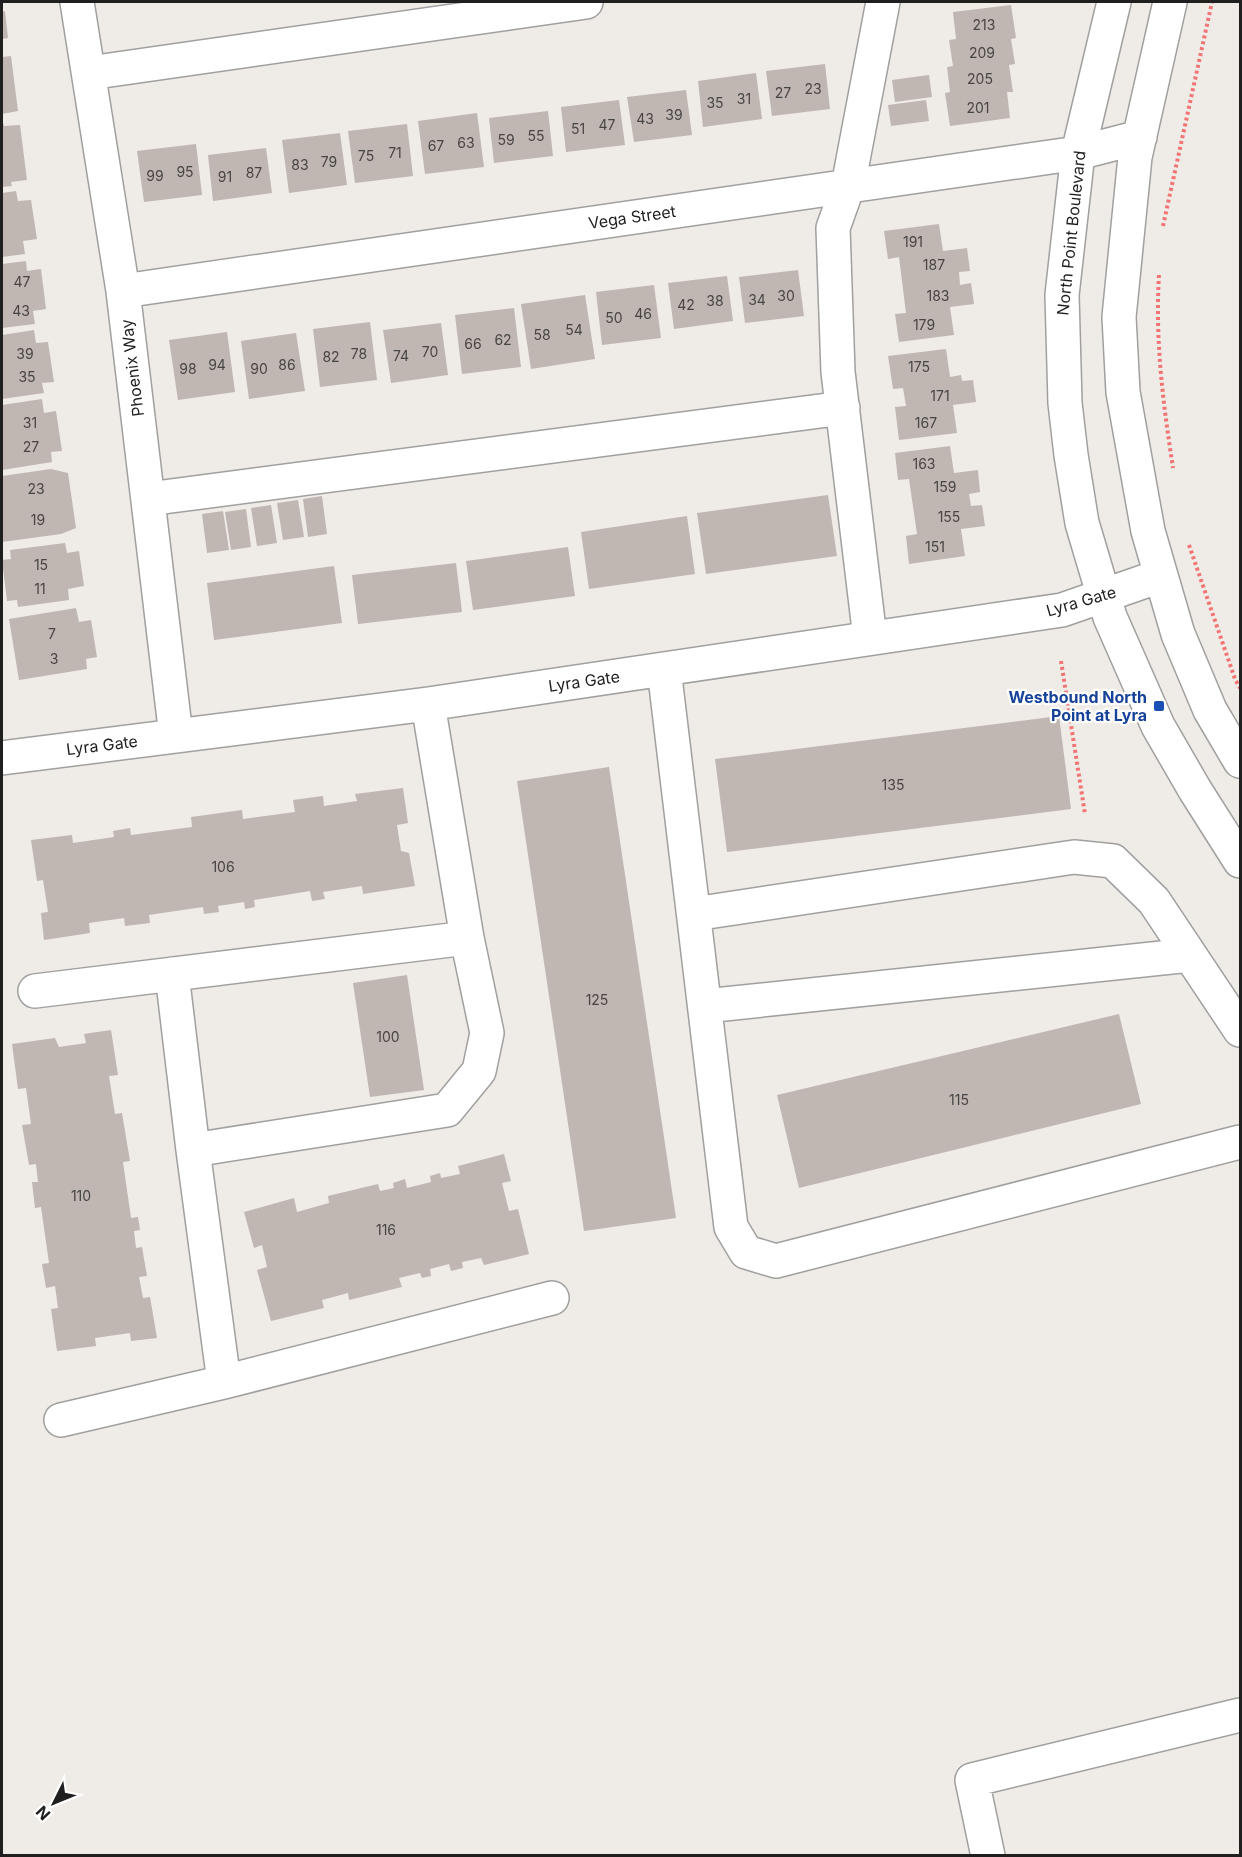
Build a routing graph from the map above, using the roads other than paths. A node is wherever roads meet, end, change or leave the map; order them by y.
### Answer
1 (77, 2) edge
2 (586, 2) edge
3 (883, 2) edge
4 (1114, 2) edge
5 (1170, 2) edge
6 (89, 73) junction
7 (1140, 137) junction
8 (1078, 153) junction
9 (848, 186) junction
10 (123, 291) junction
11 (843, 408) junction
12 (148, 499) junction
13 (1160, 576) junction
14 (1104, 597) junction
15 (870, 638) junction
16 (664, 669) junction
17 (428, 704) junction
18 (177, 736) junction
19 (2, 758) edge
20 (1240, 761) edge
21 (1240, 861) edge
22 (693, 914) junction
23 (467, 938) junction
24 (1190, 955) junction
25 (171, 974) junction
26 (35, 991) dead end
27 (705, 1006) junction
28 (1240, 1030) edge
29 (1240, 1142) edge
30 (193, 1150) junction
31 (552, 1298) dead end
32 (224, 1382) junction
33 (61, 1420) dead end
34 (1240, 1715) edge
35 (988, 1856) edge

1 - 6 street, Phoenix Way
2 - 6 street
3 - 9 street
4 - 8 street, North Point Boulevard
5 - 7 street
6 - 10 street, Phoenix Way
7 - 8 street, Vega Street
7 - 13 street
8 - 9 street, Vega Street
8 - 14 street, North Point Boulevard
9 - 10 street, Vega Street
9 - 11 street
10 - 12 street, Phoenix Way
11 - 12 street
11 - 15 street
12 - 18 street, Phoenix Way
13 - 14 street, Lyra Gate
13 - 20 street
14 - 15 street, Lyra Gate
14 - 21 street, North Point Boulevard
15 - 16 street, Lyra Gate
16 - 17 street, Lyra Gate
16 - 22 street
17 - 18 street, Lyra Gate
17 - 23 street
18 - 19 street, Lyra Gate
22 - 24 street
22 - 27 street
23 - 25 street
23 - 30 street
24 - 27 street
24 - 28 street
25 - 26 street
25 - 30 street
27 - 29 street
30 - 32 street
31 - 32 street
32 - 33 street
34 - 35 street

